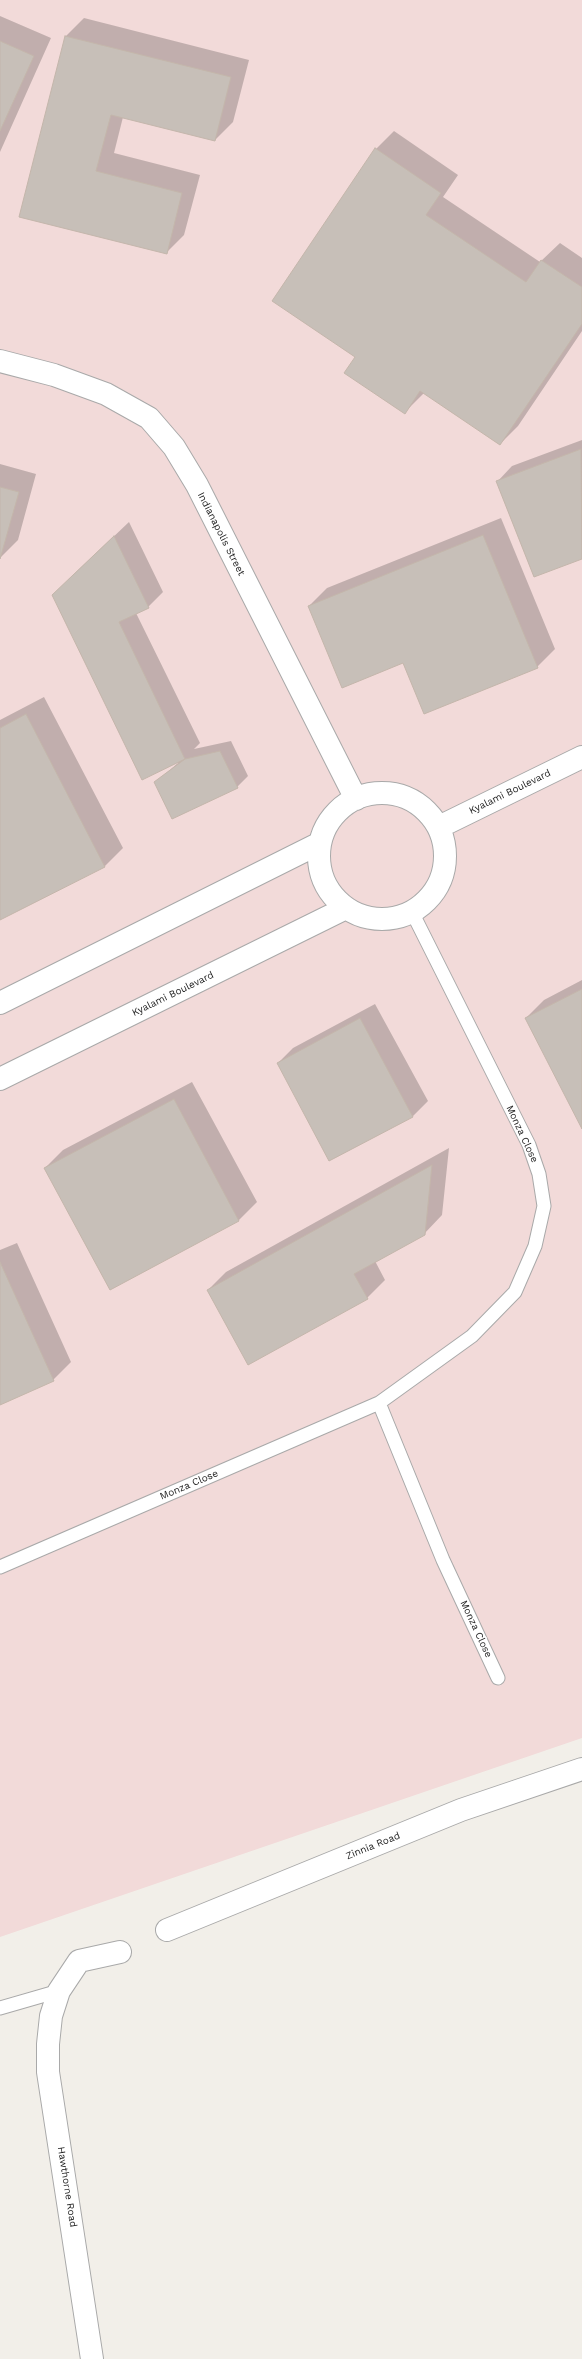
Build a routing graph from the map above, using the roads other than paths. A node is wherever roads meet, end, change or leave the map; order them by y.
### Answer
1 (0, 361) edge
2 (582, 757) edge
3 (356, 799) junction
4 (438, 827) junction
5 (320, 843) junction
6 (346, 908) junction
7 (412, 912) junction
8 (0, 1003) edge
9 (0, 1079) edge
10 (379, 1403) junction
11 (0, 1567) edge
12 (498, 1678) dead end
13 (582, 1769) edge
14 (167, 1930) dead end
15 (120, 1952) dead end
16 (59, 1991) junction
17 (0, 2008) edge
18 (92, 2359) edge

1 - 3 street, Indianapolis Street
2 - 4 street, Kyalami Boulevard
3 - 4 street
3 - 5 street
4 - 7 street
5 - 6 street
5 - 8 street
6 - 7 street
6 - 9 street, Kyalami Boulevard
7 - 10 lane, Monza Close
10 - 11 lane, Monza Close
10 - 12 lane, Monza Close
13 - 14 street, Zinnia Road
15 - 16 street
16 - 17 lane
16 - 18 street, Hawthorne Road

